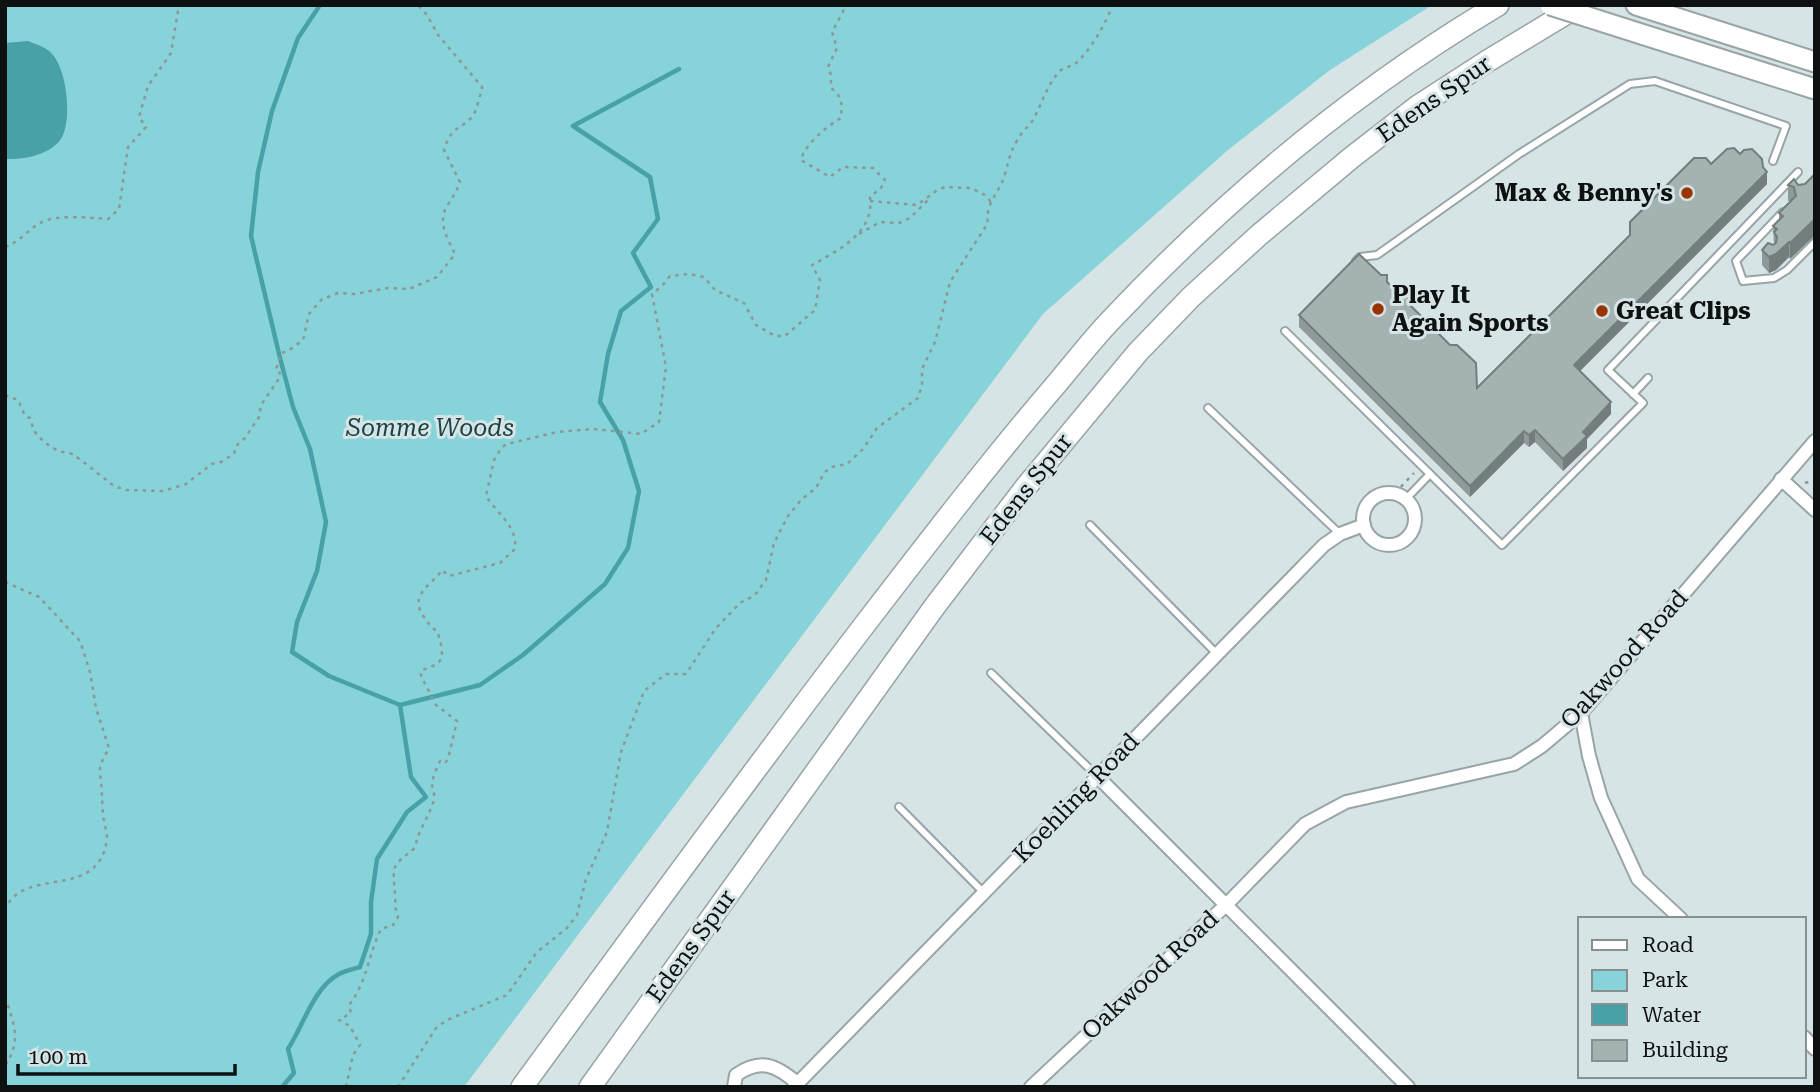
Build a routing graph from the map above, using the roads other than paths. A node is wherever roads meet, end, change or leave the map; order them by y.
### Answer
1 (1498, 5) edge
2 (1550, 5) edge
3 (1580, 5) edge
4 (1636, 5) edge
5 (1815, 62) edge
6 (1815, 89) edge
7 (1773, 161) dead end
8 (1798, 172) dead end
9 (1790, 206) edge
10 (1756, 239) junction
11 (1815, 242) edge
12 (1764, 247) edge
13 (1352, 265) edge
14 (1285, 331) dead end
15 (1648, 378) dead end
16 (1633, 394) junction
17 (1208, 408) dead end
18 (1815, 441) edge
19 (1430, 474) junction
20 (1781, 480) junction
21 (1400, 496) junction
22 (1815, 510) edge
23 (1090, 525) dead end
24 (1364, 525) junction
25 (1340, 534) junction
26 (1217, 654) junction
27 (991, 673) dead end
28 (1581, 713) junction
29 (1097, 776) junction
30 (899, 807) dead end
31 (984, 893) junction
32 (1227, 904) junction
33 (1679, 917) edge
34 (795, 1085) edge
35 (522, 1087) edge
36 (590, 1087) edge
37 (734, 1087) edge
38 (1031, 1087) edge
39 (1408, 1087) edge

1 - 35 highway, Edens Spur
2 - 6 main road, bridge
3 - 36 highway, Edens Spur
4 - 5 main road
7 - 13 lane
8 - 16 lane
9 - 10 lane
10 - 11 lane
10 - 12 lane
14 - 19 lane
15 - 16 lane
16 - 19 lane
17 - 25 lane
18 - 20 street, Oakwood Road
19 - 21 lane
20 - 22 street
20 - 28 street, Oakwood Road
21 - 24 street
21 - 24 street
23 - 26 lane
24 - 25 street, Koehling Road
25 - 26 street, Koehling Road
26 - 29 street, Koehling Road
27 - 29 lane
28 - 32 street, Oakwood Road
28 - 33 street
29 - 31 street, Koehling Road
29 - 32 street
30 - 31 lane
31 - 34 street, Koehling Road
32 - 38 street, Oakwood Road
32 - 39 street
34 - 37 street, Koehling Road

